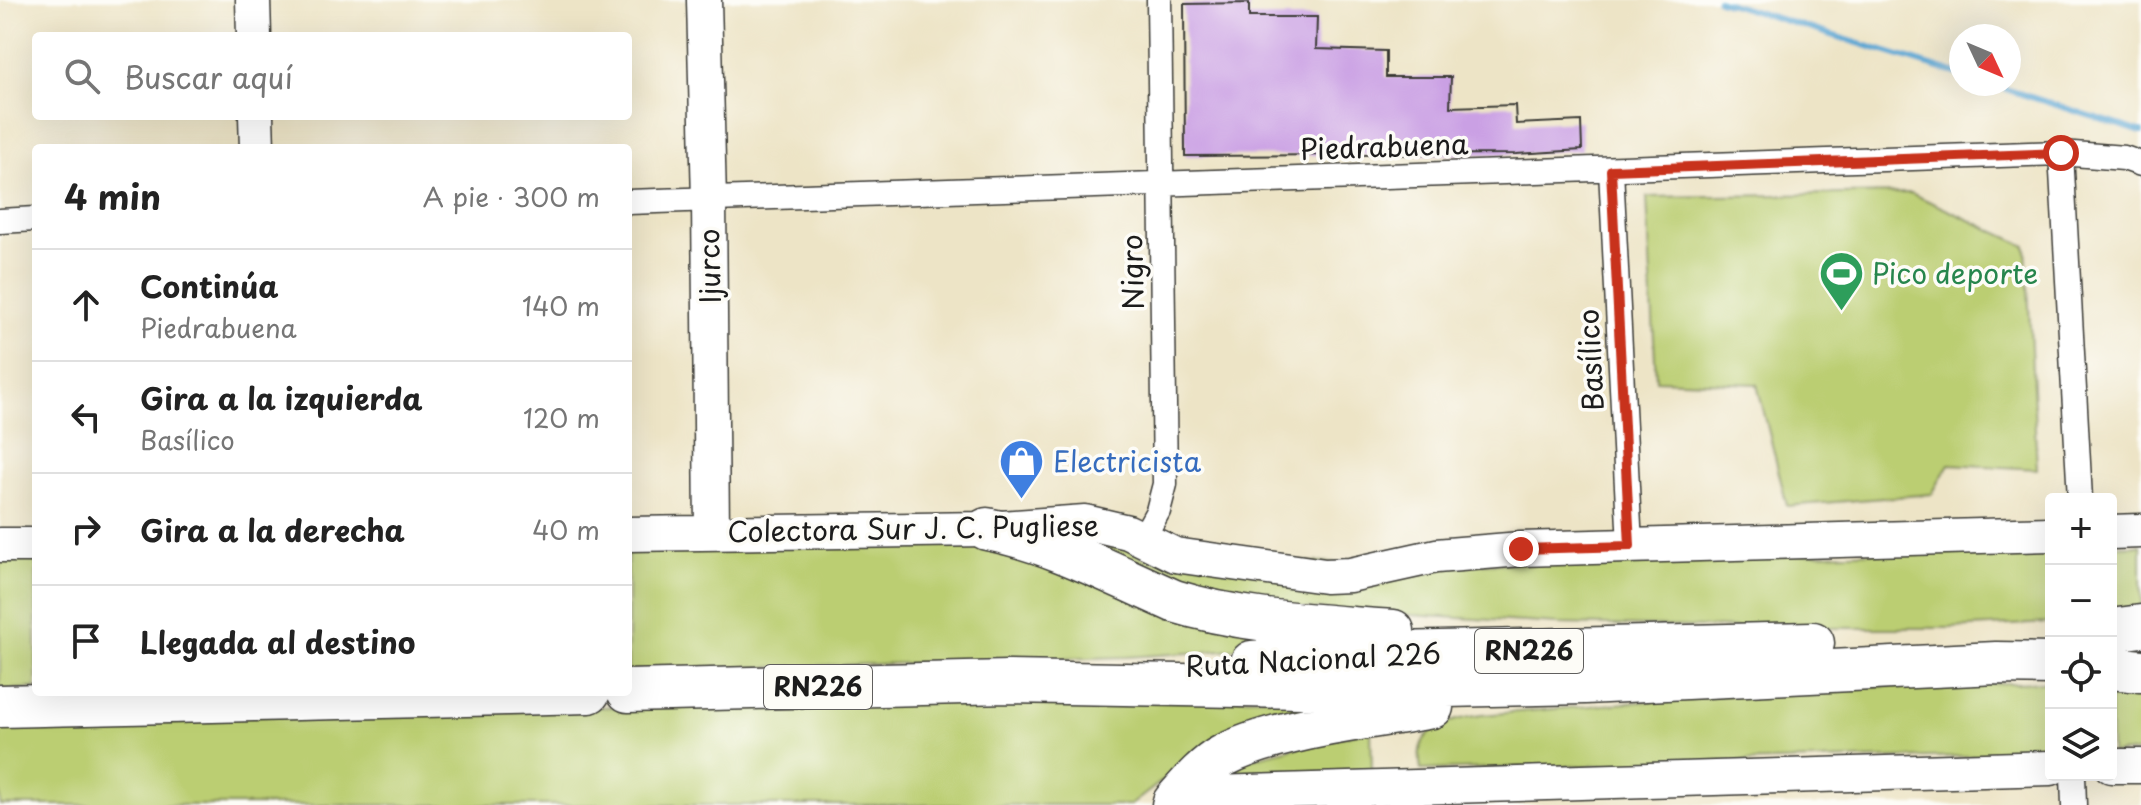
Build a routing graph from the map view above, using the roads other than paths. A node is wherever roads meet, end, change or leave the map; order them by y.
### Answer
1 (253, 0) edge
2 (704, 0) edge
3 (1159, 0) edge
4 (254, 32) edge
5 (256, 120) edge
6 (257, 144) edge
7 (2061, 153) junction
8 (2141, 164) edge
9 (1611, 170) junction
10 (1162, 184) junction
11 (709, 201) junction
12 (632, 202) edge
13 (32, 219) edge
14 (0, 221) edge
15 (2080, 493) edge
16 (987, 529) junction
17 (2141, 531) edge
18 (712, 532) junction
19 (2117, 532) edge
20 (632, 534) edge
21 (2045, 534) edge
22 (1143, 538) junction
23 (0, 545) edge
24 (32, 545) edge
25 (1630, 546) junction
26 (2141, 626) edge
27 (2117, 629) edge
28 (2045, 635) edge
29 (2045, 664) edge
30 (1583, 666) junction
31 (2117, 669) edge
32 (2141, 671) edge
33 (632, 691) edge
34 (421, 696) edge
35 (0, 706) edge
36 (2117, 766) edge
37 (2141, 766) edge
38 (2045, 768) edge
39 (2073, 781) edge
40 (1622, 792) edge
41 (1173, 804) edge
42 (2074, 805) edge

1 - 4 street
2 - 11 street, Ijurco
3 - 10 street, Nigro
5 - 6 street
7 - 8 street, Piedrabuena
7 - 9 street, Piedrabuena
7 - 15 street
9 - 10 street, Piedrabuena
9 - 25 street, Basílico
10 - 11 street, Piedrabuena
10 - 22 street, Nigro
11 - 12 street, Piedrabuena
11 - 18 street, Ijurco
13 - 14 street
16 - 18 street, Colectora Sur J. C. Pugliese
16 - 22 street, Colectora Sur J. C. Pugliese
16 - 30 highway
17 - 19 street
18 - 20 street, Colectora Sur J. C. Pugliese
21 - 25 street, Colectora Sur J. C. Pugliese
22 - 25 street, Colectora Sur J. C. Pugliese
23 - 24 street
26 - 27 highway
28 - 30 highway, Ruta Nacional 226 / RN226
29 - 30 highway, Ruta Nacional 226 / RN226
30 - 33 highway, Ruta Nacional 226 / RN226
30 - 41 highway
31 - 32 highway
34 - 35 highway
36 - 37 street
38 - 40 street
39 - 42 street
40 - 41 street

